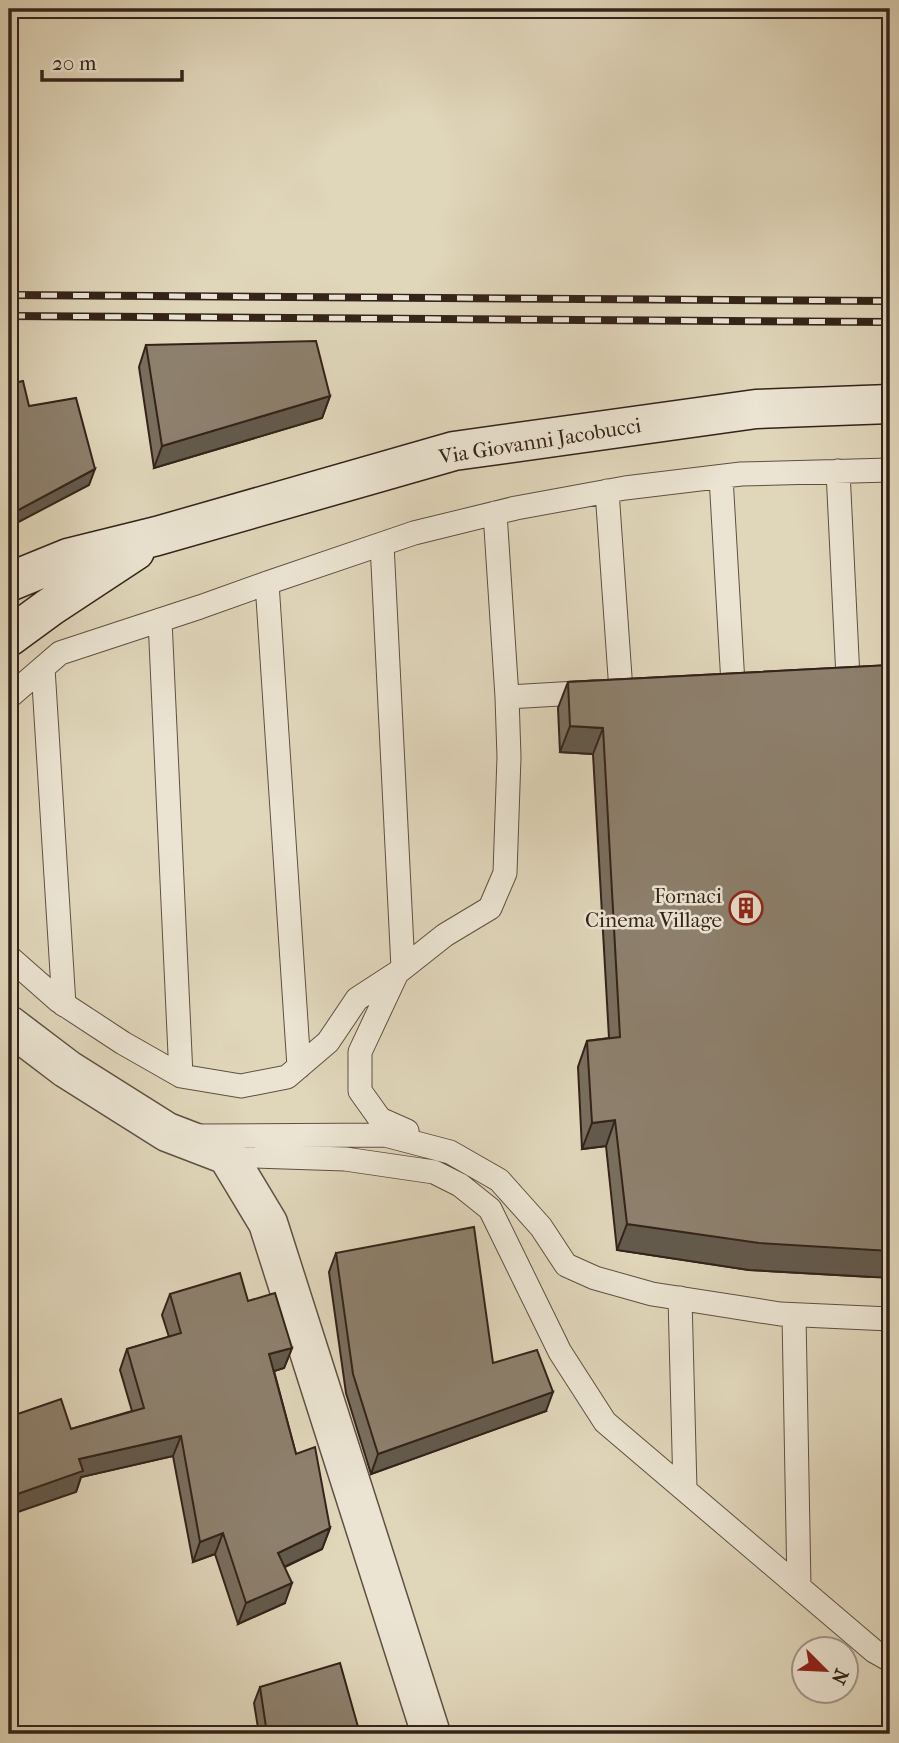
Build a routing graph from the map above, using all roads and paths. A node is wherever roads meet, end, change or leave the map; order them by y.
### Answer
1 (890, 404) edge
2 (890, 470) edge
3 (838, 471) junction
4 (721, 477) junction
5 (607, 491) junction
6 (495, 513) junction
7 (157, 536) junction
8 (382, 544) junction
9 (9, 582) edge
10 (267, 583) junction
11 (160, 620) junction
12 (9, 637) edge
13 (43, 668) junction
14 (823, 680) edge
15 (759, 683) edge
16 (733, 684) junction
17 (709, 686) edge
18 (646, 689) edge
19 (621, 691) junction
20 (9, 697) edge
21 (507, 697) junction
22 (9, 957) edge
23 (400, 971) junction
24 (64, 1005) junction
25 (9, 1025) edge
26 (299, 1066) junction
27 (181, 1076) junction
28 (180, 1137) junction
29 (450, 1152) junction
30 (227, 1154) junction
31 (680, 1298) junction
32 (794, 1315) junction
33 (890, 1319) edge
34 (685, 1489) junction
35 (799, 1587) junction
36 (890, 1660) edge
37 (431, 1734) edge

1 - 7 main road, Via Giovanni Jacobucci
2 - 3 lane
3 - 4 lane
3 - 14 lane
4 - 5 lane
4 - 16 lane
5 - 6 lane
5 - 19 lane
6 - 8 lane
6 - 21 lane
7 - 9 main road, Via Giovanni Jacobucci
7 - 12 main road
8 - 10 lane
8 - 23 lane
10 - 11 lane
10 - 26 lane
11 - 13 lane
11 - 27 lane
13 - 20 lane
13 - 24 lane
15 - 16 lane
16 - 17 lane
18 - 19 lane
19 - 21 lane
21 - 23 lane
22 - 24 lane
23 - 26 lane
23 - 29 lane
24 - 27 lane
25 - 28 main road
26 - 27 lane
28 - 29 lane
28 - 30 main road
29 - 31 lane
30 - 34 lane
30 - 37 main road
31 - 32 lane
31 - 34 lane
32 - 33 lane
32 - 35 lane
34 - 35 lane
35 - 36 lane

